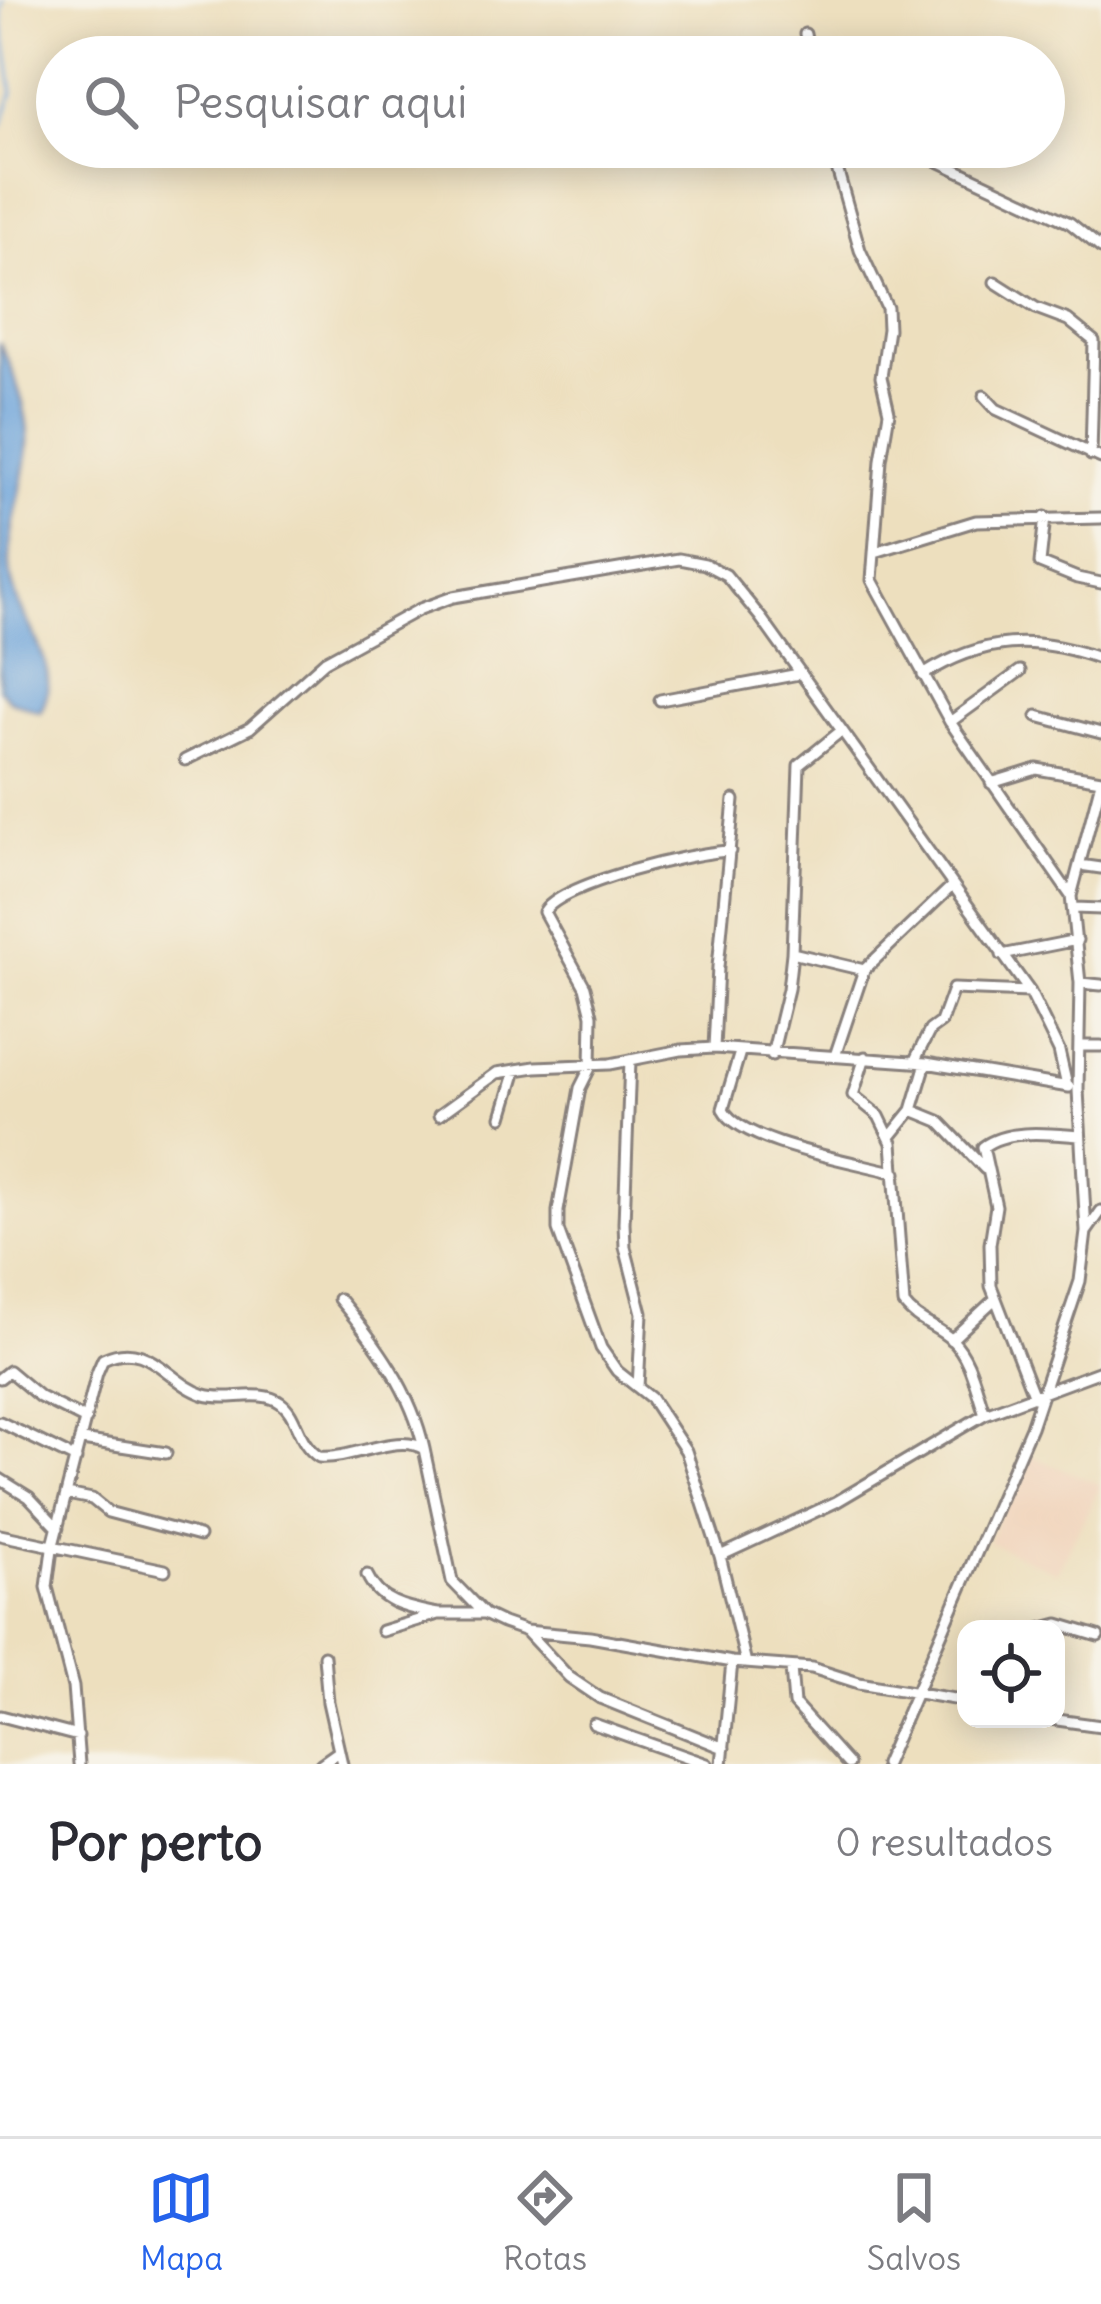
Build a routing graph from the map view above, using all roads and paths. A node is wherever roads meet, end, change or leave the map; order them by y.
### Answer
1 (836, 168) edge
2 (953, 168) edge
3 (1101, 248) edge
4 (995, 282) dead end
5 (984, 396) dead end
6 (1096, 456) edge
7 (1045, 518) junction
8 (1101, 518) edge
9 (875, 552) junction
10 (1101, 583) edge
11 (1101, 658) edge
12 (1020, 671) dead end
13 (800, 674) junction
14 (923, 674) junction
15 (660, 700) dead end
16 (1037, 716) dead end
17 (950, 722) junction
18 (841, 731) junction
19 (1101, 733) edge
20 (185, 760) dead end
21 (1101, 781) edge
22 (991, 783) junction
23 (734, 800) dead end
24 (1098, 815) edge
25 (730, 851) junction
26 (1081, 865) junction
27 (1101, 868) edge
28 (952, 886) junction
29 (1073, 902) junction
30 (1101, 908) edge
31 (1077, 940) junction
32 (791, 953) junction
33 (1002, 955) junction
34 (864, 970) junction
35 (1080, 983) junction
36 (1101, 985) edge
37 (1030, 992) junction
38 (1079, 1046) junction
39 (1101, 1046) edge
40 (714, 1048) junction
41 (740, 1052) junction
42 (772, 1055) junction
43 (835, 1056) junction
44 (865, 1057) junction
45 (631, 1060) junction
46 (920, 1062) junction
47 (591, 1066) junction
48 (516, 1070) junction
49 (1072, 1088) junction
50 (912, 1110) junction
51 (439, 1115) dead end
52 (502, 1117) dead end
53 (1080, 1136) junction
54 (890, 1137) junction
55 (896, 1172) junction
56 (989, 1173) junction
57 (1100, 1214) edge
58 (1086, 1232) junction
59 (339, 1299) dead end
60 (994, 1299) junction
61 (951, 1340) junction
62 (1101, 1371) edge
63 (0, 1378) edge
64 (638, 1387) junction
65 (1039, 1394) junction
66 (985, 1414) junction
67 (86, 1420) junction
68 (0, 1422) edge
69 (82, 1440) junction
70 (424, 1449) junction
71 (166, 1453) dead end
72 (76, 1460) junction
73 (0, 1479) edge
74 (67, 1494) junction
75 (58, 1528) junction
76 (0, 1535) edge
77 (199, 1536) dead end
78 (52, 1549) junction
79 (720, 1556) junction
80 (165, 1570) dead end
81 (367, 1575) dead end
82 (438, 1614) junction
83 (484, 1614) junction
84 (1065, 1626) edge
85 (382, 1631) dead end
86 (526, 1631) junction
87 (1098, 1636) dead end
88 (324, 1656) dead end
89 (732, 1662) junction
90 (746, 1663) junction
91 (790, 1668) junction
92 (915, 1692) junction
93 (957, 1699) edge
94 (1, 1716) edge
95 (1065, 1721) edge
96 (594, 1724) dead end
97 (1101, 1726) edge
98 (78, 1736) junction
99 (724, 1748) junction
100 (340, 1758) edge
101 (79, 1764) edge
102 (321, 1764) edge
103 (707, 1764) edge
104 (722, 1764) edge
105 (848, 1764) edge
106 (885, 1764) edge

1 - 9 street
2 - 3 street
4 - 6 street
5 - 6 street
7 - 8 street
7 - 9 street
7 - 10 street
9 - 14 street
11 - 14 street
12 - 17 street
13 - 15 street
13 - 18 street
13 - 20 street
14 - 17 street
16 - 19 street
17 - 22 street
18 - 28 street
18 - 32 street
21 - 22 street
21 - 24 street
22 - 29 street
23 - 25 street
24 - 26 street
25 - 40 street
25 - 47 street
26 - 27 street
26 - 29 street
28 - 33 street
28 - 34 street
29 - 30 street
29 - 31 street
31 - 33 street
31 - 35 street
32 - 34 street
32 - 42 street
33 - 37 street
34 - 43 street
35 - 36 street
35 - 38 street
37 - 46 street
37 - 49 street
38 - 39 street
38 - 49 street
40 - 41 street
40 - 45 street
41 - 42 street
41 - 55 street
42 - 43 street
43 - 44 street
44 - 46 street
44 - 54 street
45 - 47 street
45 - 64 street
46 - 49 street
46 - 50 street
47 - 48 street
47 - 64 street
48 - 51 street
48 - 52 street
49 - 53 street
50 - 54 street
50 - 56 street
53 - 56 street
53 - 58 street
54 - 55 street
55 - 61 street
56 - 60 street
57 - 58 street
58 - 65 street
59 - 70 street
60 - 61 street
60 - 65 street
61 - 66 street
62 - 65 street
63 - 67 street
64 - 79 street
65 - 66 street
65 - 92 street
66 - 79 street
67 - 69 street
67 - 70 street
68 - 72 street
69 - 71 street
69 - 72 street
70 - 83 street
72 - 74 street
73 - 75 street
74 - 75 street
74 - 77 street
75 - 78 street
76 - 78 street
78 - 80 street
78 - 98 street
79 - 90 street
81 - 82 street
82 - 83 street
82 - 85 street
83 - 86 street
84 - 87 street
86 - 89 street
86 - 99 street
88 - 100 street
89 - 90 street
89 - 99 street
90 - 91 street
91 - 92 street
91 - 105 street
92 - 93 street
92 - 106 street
94 - 98 street
95 - 97 street
96 - 103 street
98 - 101 street
99 - 104 street
100 - 102 street

